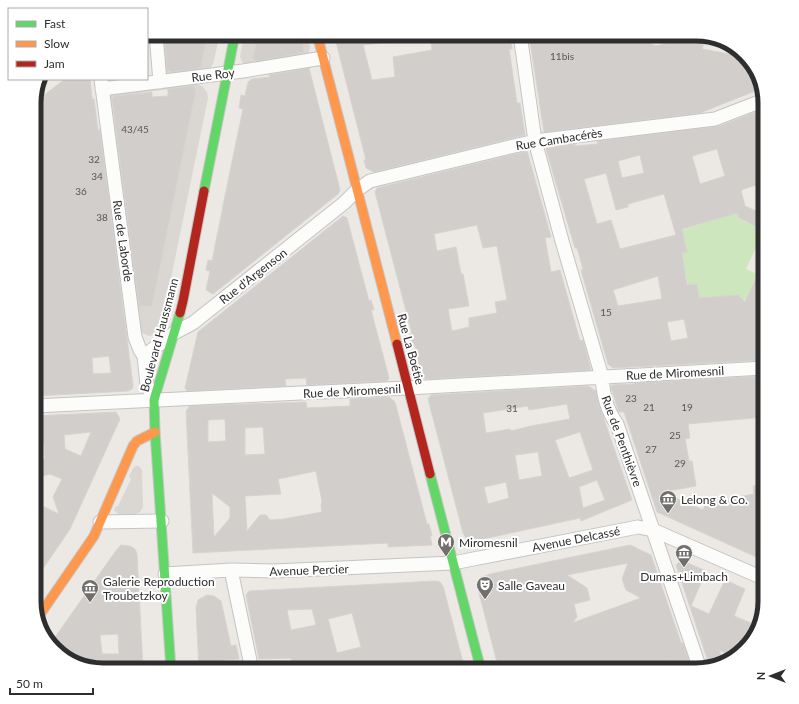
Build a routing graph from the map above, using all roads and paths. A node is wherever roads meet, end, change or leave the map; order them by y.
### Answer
1 (157, 41) edge
2 (234, 41) edge
3 (319, 41) edge
4 (521, 41) edge
5 (323, 58) junction
6 (227, 73) junction
7 (160, 82) junction
8 (102, 84) edge
9 (758, 102) edge
10 (535, 140) junction
11 (357, 190) junction
12 (174, 333) junction
13 (144, 356) junction
14 (758, 368) edge
15 (602, 378) junction
16 (409, 388) junction
17 (154, 400) junction
18 (41, 406) edge
19 (155, 432) junction
20 (162, 520) junction
21 (100, 522) junction
22 (653, 530) junction
23 (453, 563) junction
24 (231, 570) junction
25 (165, 574) junction
26 (758, 576) edge
27 (42, 612) edge
28 (171, 663) edge
29 (251, 663) edge
30 (479, 663) edge
31 (698, 663) edge

1 - 7 street
2 - 6 street, Boulevard Haussmann
3 - 5 street, Rue La Boétie
4 - 10 street, Rue de Penthièvre
5 - 6 street, Rue Roy
5 - 11 street, Rue La Boétie
6 - 7 street, Rue Roy
6 - 12 street, Boulevard Haussmann
7 - 8 street, Rue Roy
8 - 13 street, Rue de Laborde
9 - 10 street, Rue Cambacérès
10 - 11 street, Rue Cambacérès
10 - 15 street, Rue de Penthièvre
11 - 12 street, Rue d'Argenson
11 - 16 street, Rue La Boétie
12 - 13 street, Rue d'Argenson
12 - 17 street, Boulevard Haussmann
13 - 17 street, Rue de Laborde
14 - 15 street, Rue de Miromesnil
15 - 16 street, Rue de Miromesnil
15 - 22 street, Rue de Penthièvre
16 - 17 street, Rue de Miromesnil
16 - 23 street, Rue La Boétie
17 - 18 street, Rue de Miromesnil
17 - 19 street, Boulevard Haussmann
19 - 20 street, Boulevard Haussmann
19 - 21 street
20 - 21 street
20 - 25 street, Boulevard Haussmann
21 - 27 street
22 - 23 street, Avenue Delcassé
22 - 26 street, Avenue Delcassé
22 - 31 street, Rue de Penthièvre
23 - 24 street, Avenue Percier
23 - 30 street, Rue La Boétie
24 - 25 street, Avenue Percier
24 - 29 street
25 - 28 street, Boulevard Haussmann

